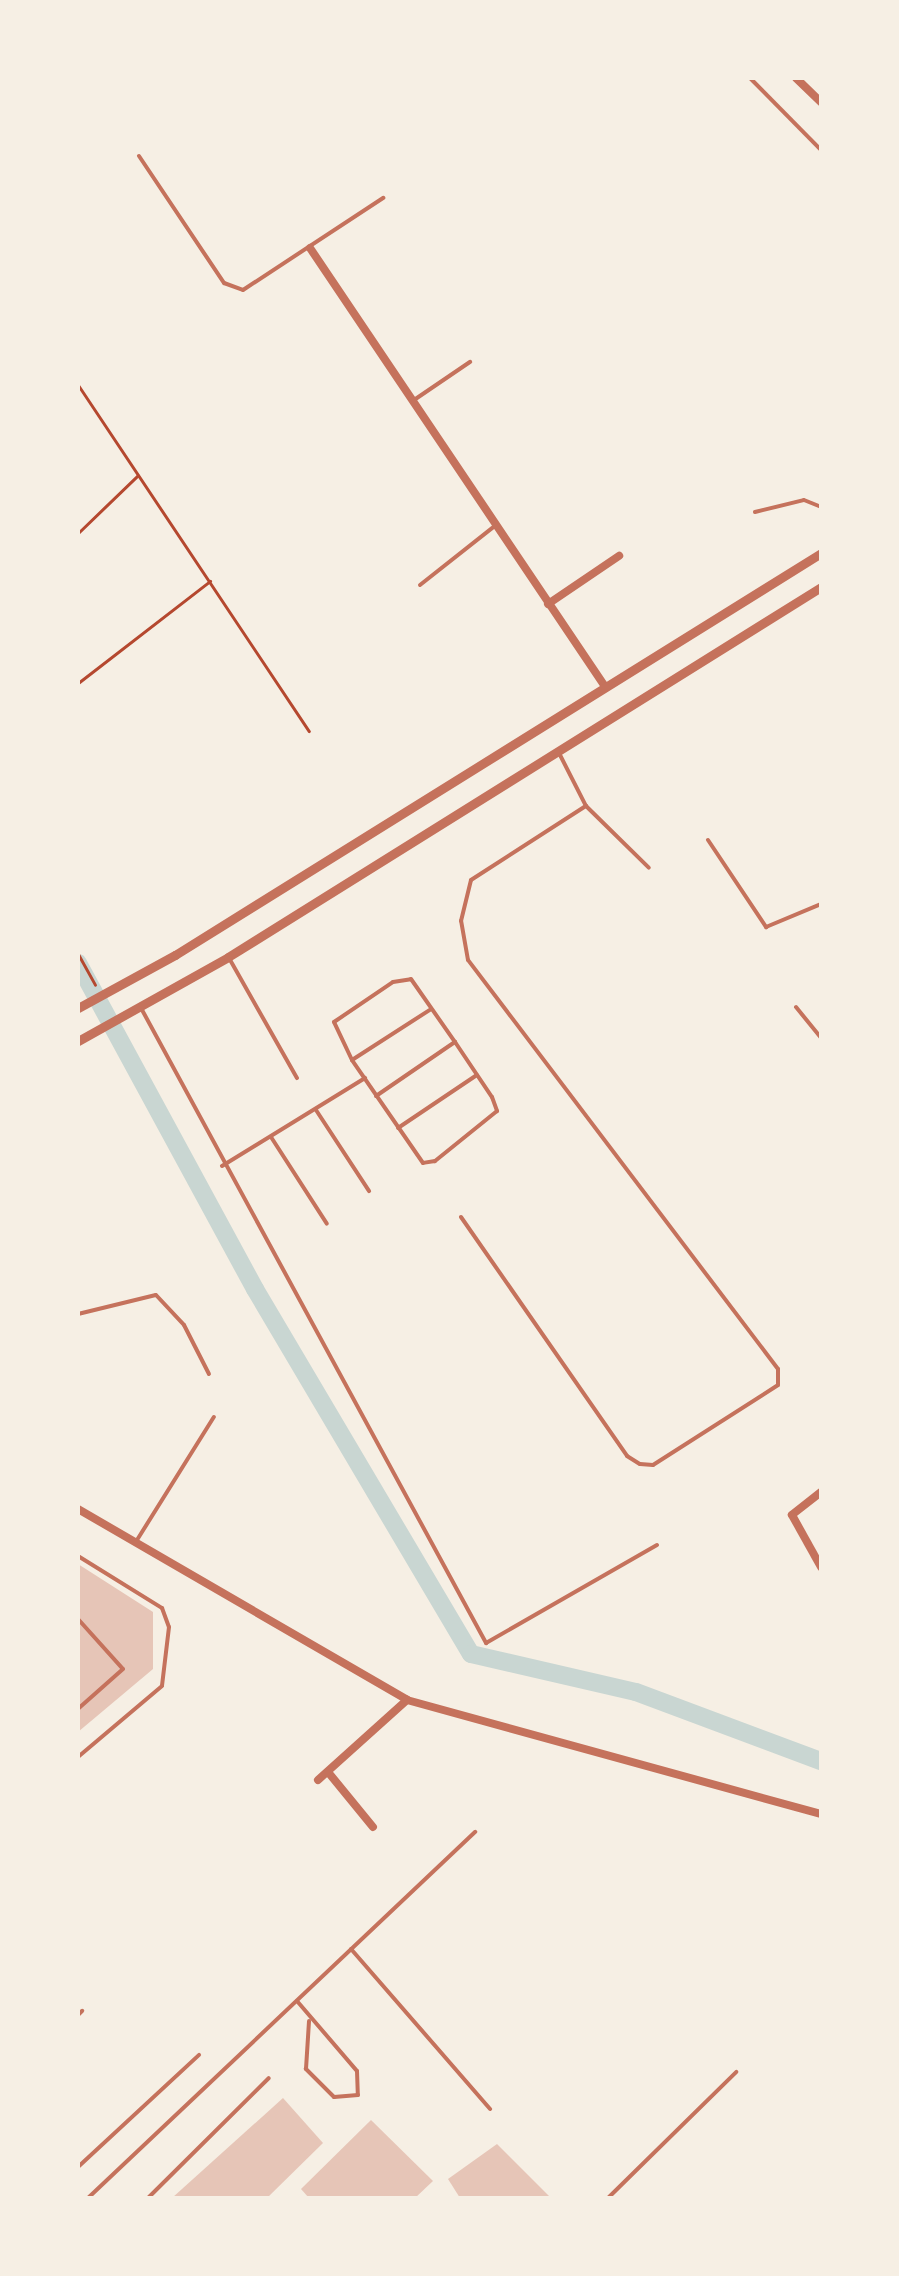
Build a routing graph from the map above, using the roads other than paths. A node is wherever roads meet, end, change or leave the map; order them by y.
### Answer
1 (750, 78) edge
2 (796, 78) edge
3 (821, 102) edge
4 (821, 150) edge
5 (139, 156) dead end
6 (383, 198) dead end
7 (310, 248) junction
8 (470, 362) dead end
9 (412, 401) junction
10 (821, 507) edge
11 (755, 512) dead end
12 (497, 525) junction
13 (821, 553) edge
14 (619, 556) dead end
15 (420, 585) dead end
16 (821, 587) edge
17 (548, 604) junction
18 (606, 688) junction
19 (559, 753) junction
20 (586, 806) junction
21 (708, 840) dead end
22 (649, 868) dead end
23 (821, 904) edge
24 (228, 957) junction
25 (82, 1005) edge
26 (796, 1007) dead end
27 (141, 1008) junction
28 (431, 1009) junction
29 (821, 1038) edge
30 (78, 1041) edge
31 (455, 1042) junction
32 (352, 1060) junction
33 (477, 1075) junction
34 (297, 1078) dead end
35 (365, 1078) junction
36 (376, 1096) junction
37 (316, 1110) junction
38 (398, 1128) junction
39 (271, 1137) junction
40 (222, 1166) junction
41 (369, 1191) dead end
42 (461, 1217) dead end
43 (327, 1224) dead end
44 (78, 1314) edge
45 (209, 1374) dead end
46 (214, 1417) dead end
47 (821, 1492) edge
48 (78, 1509) edge
49 (137, 1540) junction
50 (657, 1545) dead end
51 (78, 1556) edge
52 (821, 1567) edge
53 (78, 1619) edge
54 (407, 1700) junction
55 (78, 1709) edge
56 (78, 1757) edge
57 (328, 1772) junction
58 (318, 1780) dead end
59 (820, 1813) edge
60 (373, 1827) dead end
61 (475, 1832) dead end
62 (351, 1949) junction
63 (297, 2001) junction
64 (309, 2021) junction
65 (199, 2055) dead end
66 (736, 2072) dead end
67 (269, 2078) dead end
68 (490, 2109) dead end
69 (78, 2167) edge
70 (88, 2198) edge
71 (148, 2198) edge
72 (608, 2198) edge

1 - 4 lane
2 - 3 street
5 - 7 lane
6 - 7 lane
7 - 9 street
8 - 9 lane
9 - 12 street
10 - 11 lane
12 - 15 lane
12 - 17 street
13 - 18 street
14 - 17 street
16 - 19 street
17 - 18 street
18 - 25 street
19 - 20 lane
19 - 24 street
20 - 22 lane
20 - 42 lane
21 - 23 lane
24 - 27 street
24 - 34 lane
26 - 29 lane
27 - 30 street
27 - 40 lane
28 - 31 lane
28 - 32 lane
28 - 32 lane
31 - 33 lane
31 - 36 lane
32 - 35 lane
33 - 38 lane
33 - 38 lane
35 - 36 lane
35 - 37 lane
36 - 38 lane
37 - 39 lane
37 - 41 lane
39 - 40 lane
39 - 43 lane
40 - 50 lane
44 - 45 lane
46 - 49 lane
47 - 52 street
48 - 49 street
49 - 54 street
51 - 56 lane
53 - 55 lane
54 - 57 street
54 - 59 street
57 - 58 street
57 - 60 street
61 - 62 lane
62 - 63 lane
62 - 68 lane
63 - 64 lane
63 - 70 lane
64 - 64 lane
65 - 69 lane
66 - 72 lane
67 - 71 lane

